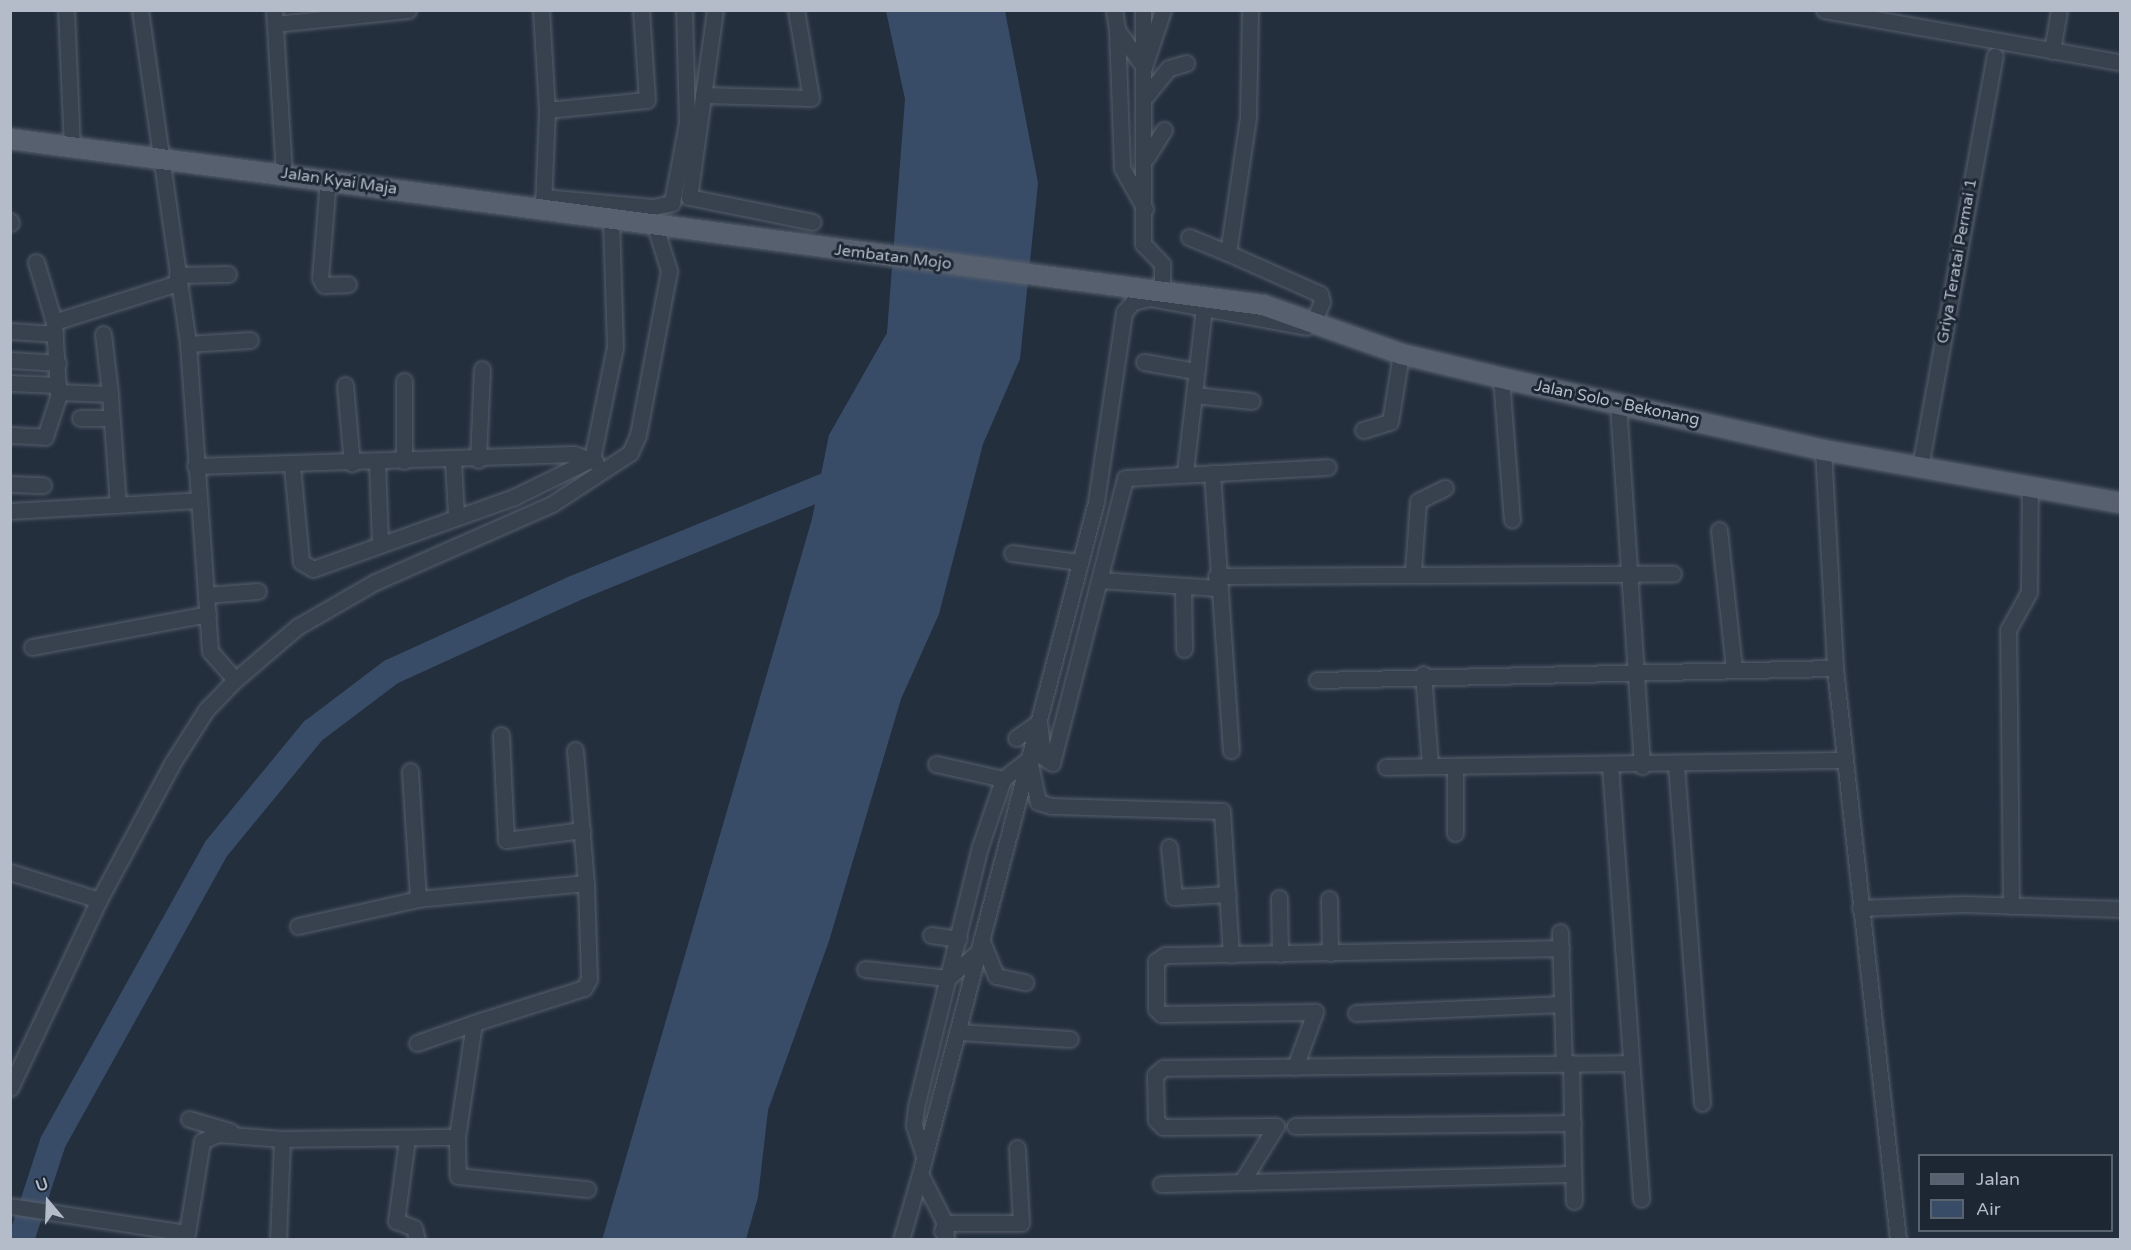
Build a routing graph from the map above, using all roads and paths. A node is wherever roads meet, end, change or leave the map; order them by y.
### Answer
1 (66, 10) edge
2 (140, 10) edge
3 (408, 10) edge
4 (542, 10) edge
5 (641, 10) edge
6 (684, 10) edge
7 (715, 10) edge
8 (796, 10) edge
9 (1114, 10) edge
10 (1143, 10) edge
11 (1163, 10) edge
12 (1250, 10) edge
13 (1824, 10) edge
14 (2059, 10) edge
15 (349, 14) edge
16 (275, 17) edge
17 (1117, 30) junction
18 (2052, 51) junction
19 (1995, 56) dead end
20 (2121, 62) edge
21 (1186, 63) dead end
22 (1144, 67) junction
23 (703, 95) junction
24 (1146, 96) junction
25 (547, 110) junction
26 (1164, 130) dead end
27 (10, 140) edge
28 (72, 147) junction
29 (1147, 157) junction
30 (164, 159) junction
31 (284, 174) junction
32 (328, 179) junction
33 (543, 204) junction
34 (1147, 212) junction
35 (611, 220) junction
36 (813, 222) dead end
37 (662, 227) junction
38 (1189, 237) dead end
39 (1228, 253) junction
40 (36, 262) dead end
41 (228, 274) dead end
42 (178, 279) junction
43 (1119, 283) joint
44 (348, 284) dead end
45 (1161, 290) junction
46 (1204, 308) junction
47 (1313, 322) junction
48 (55, 328) junction
49 (1334, 329) junction
50 (10, 331) edge
51 (104, 334) dead end
52 (250, 340) dead end
53 (188, 344) junction
54 (1401, 354) junction
55 (10, 360) edge
56 (1144, 362) dead end
57 (58, 363) junction
58 (482, 369) dead end
59 (1196, 371) junction
60 (1501, 378) junction
61 (404, 381) dead end
62 (10, 383) edge
63 (345, 385) dead end
64 (58, 389) junction
65 (110, 394) junction
66 (1194, 395) junction
67 (1252, 402) dead end
68 (1618, 404) junction
69 (80, 418) dead end
70 (110, 418) junction
71 (1363, 430) dead end
72 (10, 435) edge
73 (1823, 450) junction
74 (592, 459) junction
75 (478, 460) junction
76 (404, 461) junction
77 (453, 461) junction
78 (377, 463) junction
79 (352, 464) junction
80 (195, 466) junction
81 (292, 466) junction
82 (1328, 467) dead end
83 (1920, 467) junction
84 (608, 471) junction
85 (1185, 472) junction
86 (1212, 473) junction
87 (10, 484) edge
88 (2030, 485) junction
89 (43, 486) dead end
90 (1445, 488) dead end
91 (199, 500) junction
92 (2121, 503) edge
93 (118, 505) junction
94 (10, 511) edge
95 (456, 515) junction
96 (1512, 520) dead end
97 (1719, 530) dead end
98 (380, 542) junction
99 (1012, 553) dead end
100 (1079, 562) junction
101 (1413, 572) junction
102 (1673, 574) dead end
103 (1630, 575) junction
104 (1100, 580) junction
105 (1216, 582) junction
106 (1183, 586) junction
107 (258, 591) dead end
108 (206, 596) junction
109 (208, 614) junction
110 (32, 647) dead end
111 (1184, 650) dead end
112 (1734, 668) junction
113 (1835, 668) junction
114 (1638, 669) junction
115 (1424, 674) junction
116 (235, 680) junction
117 (1317, 680) dead end
118 (1039, 722) junction
119 (501, 735) dead end
120 (1016, 738) dead end
121 (575, 750) dead end
122 (1231, 750) dead end
123 (1029, 759) junction
124 (1844, 760) junction
125 (936, 764) dead end
126 (1610, 765) junction
127 (1676, 765) junction
128 (1430, 766) junction
129 (1455, 766) junction
130 (1641, 766) junction
131 (1386, 767) dead end
132 (410, 771) dead end
133 (1003, 779) junction
134 (582, 830) junction
135 (1455, 833) dead end
136 (1169, 847) dead end
137 (10, 872) edge
138 (586, 883) junction
139 (1228, 894) junction
140 (1279, 898) dead end
141 (418, 899) junction
142 (1329, 899) dead end
143 (99, 900) junction
144 (2011, 906) junction
145 (1860, 908) junction
146 (2121, 909) edge
147 (298, 926) dead end
148 (1560, 932) dead end
149 (931, 935) dead end
150 (959, 939) junction
151 (979, 946) junction
152 (1561, 948) junction
153 (1330, 953) junction
154 (1280, 954) junction
155 (1231, 955) junction
156 (865, 969) dead end
157 (948, 978) junction
158 (1025, 982) dead end
159 (1562, 1004) junction
160 (1356, 1013) dead end
161 (474, 1023) junction
162 (959, 1032) junction
163 (1070, 1039) dead end
164 (417, 1043) dead end
165 (1568, 1063) junction
166 (1631, 1063) junction
167 (1295, 1067) junction
168 (10, 1088) edge
169 (1702, 1103) dead end
170 (189, 1119) dead end
171 (1573, 1124) junction
172 (1295, 1126) dead end
173 (457, 1137) junction
174 (282, 1139) junction
175 (407, 1139) junction
176 (1017, 1148) dead end
177 (924, 1156) junction
178 (920, 1174) junction
179 (1574, 1174) junction
180 (1244, 1178) junction
181 (1161, 1184) dead end
182 (587, 1189) dead end
183 (1641, 1200) dead end
184 (1574, 1201) dead end
185 (10, 1206) edge
186 (942, 1218) junction
187 (187, 1236) edge
188 (278, 1239) edge
189 (417, 1239) edge
190 (901, 1239) edge
191 (938, 1239) edge
192 (946, 1239) edge
193 (1899, 1239) edge

1 - 28 street
2 - 30 street
3 - 15 street
4 - 25 street
5 - 25 street
6 - 33 street
7 - 23 street
8 - 23 street
9 - 17 street
10 - 22 street
11 - 22 street
12 - 39 street
13 - 18 street
14 - 18 street
15 - 16 street
16 - 31 street
17 - 22 street
17 - 34 street
18 - 20 street
19 - 83 street, Griya Teratai Permai 1
21 - 24 street
22 - 24 street
23 - 36 street
24 - 29 street
25 - 33 street
26 - 29 street
27 - 28 main road, Jalan Kyai Maja
28 - 30 main road, Jalan Kyai Maja
29 - 34 street
30 - 31 main road, Jalan Kyai Maja
30 - 42 street
31 - 32 main road, Jalan Kyai Maja
32 - 33 main road, Jalan Kyai Maja
32 - 44 street
33 - 35 main road, Jalan Kyai Maja
34 - 45 street
35 - 37 main road, Jalan Kyai Maja
35 - 74 street
37 - 43 main road, Jembatan Mojo
37 - 84 street
38 - 39 street
39 - 47 street
40 - 48 street
41 - 42 street
42 - 48 street
42 - 53 street
43 - 45 main road, Jalan Solo - Bekonang
45 - 47 main road, Jalan Solo - Bekonang
46 - 49 street
46 - 59 street
46 - 100 street
47 - 49 main road, Jalan Solo - Bekonang
48 - 50 street
48 - 57 street
49 - 54 main road, Jalan Solo - Bekonang
51 - 65 street
52 - 53 street
53 - 80 street
54 - 60 main road, Jalan Solo - Bekonang
54 - 71 street
55 - 57 street
56 - 59 street
57 - 64 street
58 - 75 street
59 - 66 street
60 - 68 main road, Jalan Solo - Bekonang
60 - 96 street
61 - 76 street
62 - 64 street
63 - 79 street
64 - 65 street
64 - 72 street
65 - 70 street
66 - 67 street
66 - 85 street
68 - 73 main road, Jalan Solo - Bekonang
68 - 103 street
69 - 70 street
70 - 93 street
73 - 83 main road, Jalan Solo - Bekonang
73 - 113 street
74 - 75 street
74 - 84 street
74 - 95 street
75 - 77 street
76 - 77 street
76 - 78 street
77 - 95 street
78 - 79 street
78 - 98 street
79 - 81 street
80 - 81 street
80 - 91 street
81 - 98 street
82 - 86 street
83 - 88 main road, Jalan Solo - Bekonang
84 - 116 street
85 - 86 street
85 - 104 street
86 - 105 street
87 - 89 street
88 - 92 main road, Jalan Solo - Bekonang
88 - 144 street
90 - 101 street
91 - 93 street
91 - 108 street
93 - 94 street
95 - 98 street
97 - 112 street
99 - 100 street
100 - 118 street
101 - 103 street
101 - 105 street
102 - 103 street
103 - 114 street
104 - 106 street
104 - 118 street
105 - 106 street
105 - 122 street
106 - 111 street
107 - 108 street
108 - 109 street
109 - 110 street
109 - 116 street
112 - 113 street
112 - 114 street
113 - 124 street
114 - 115 street
114 - 130 street
115 - 117 street
115 - 128 street
116 - 143 street
118 - 120 street
118 - 123 street
119 - 134 street
121 - 134 street
123 - 133 street
123 - 139 street
123 - 151 street
124 - 127 street
124 - 145 street
125 - 133 street
126 - 129 street
126 - 130 street
126 - 166 street
127 - 130 street
127 - 169 street
128 - 129 street
128 - 131 street
129 - 135 street
132 - 141 street
133 - 150 street
134 - 138 street
136 - 139 street
137 - 143 street
138 - 141 street
138 - 161 street
139 - 155 street
140 - 154 street
141 - 147 street
142 - 153 street
143 - 168 street
144 - 145 street
144 - 146 street
145 - 193 street
148 - 152 street
149 - 150 street
150 - 157 street
151 - 157 street
151 - 158 street
151 - 162 street
152 - 153 street
152 - 159 street
153 - 154 street
154 - 155 street
155 - 167 street
156 - 157 street
157 - 177 street
159 - 160 street
159 - 165 street
161 - 164 street
161 - 173 street
162 - 163 street
162 - 177 street
165 - 166 street
165 - 167 street
165 - 171 street
166 - 183 street
167 - 180 street
170 - 174 street
171 - 172 street
171 - 179 street
173 - 175 street
173 - 182 street
174 - 175 street
174 - 187 street
174 - 188 street
175 - 189 street
176 - 186 street
177 - 178 street
178 - 186 street
178 - 190 street
179 - 180 street
179 - 184 street
180 - 181 street
185 - 187 street
186 - 191 street
186 - 192 street

